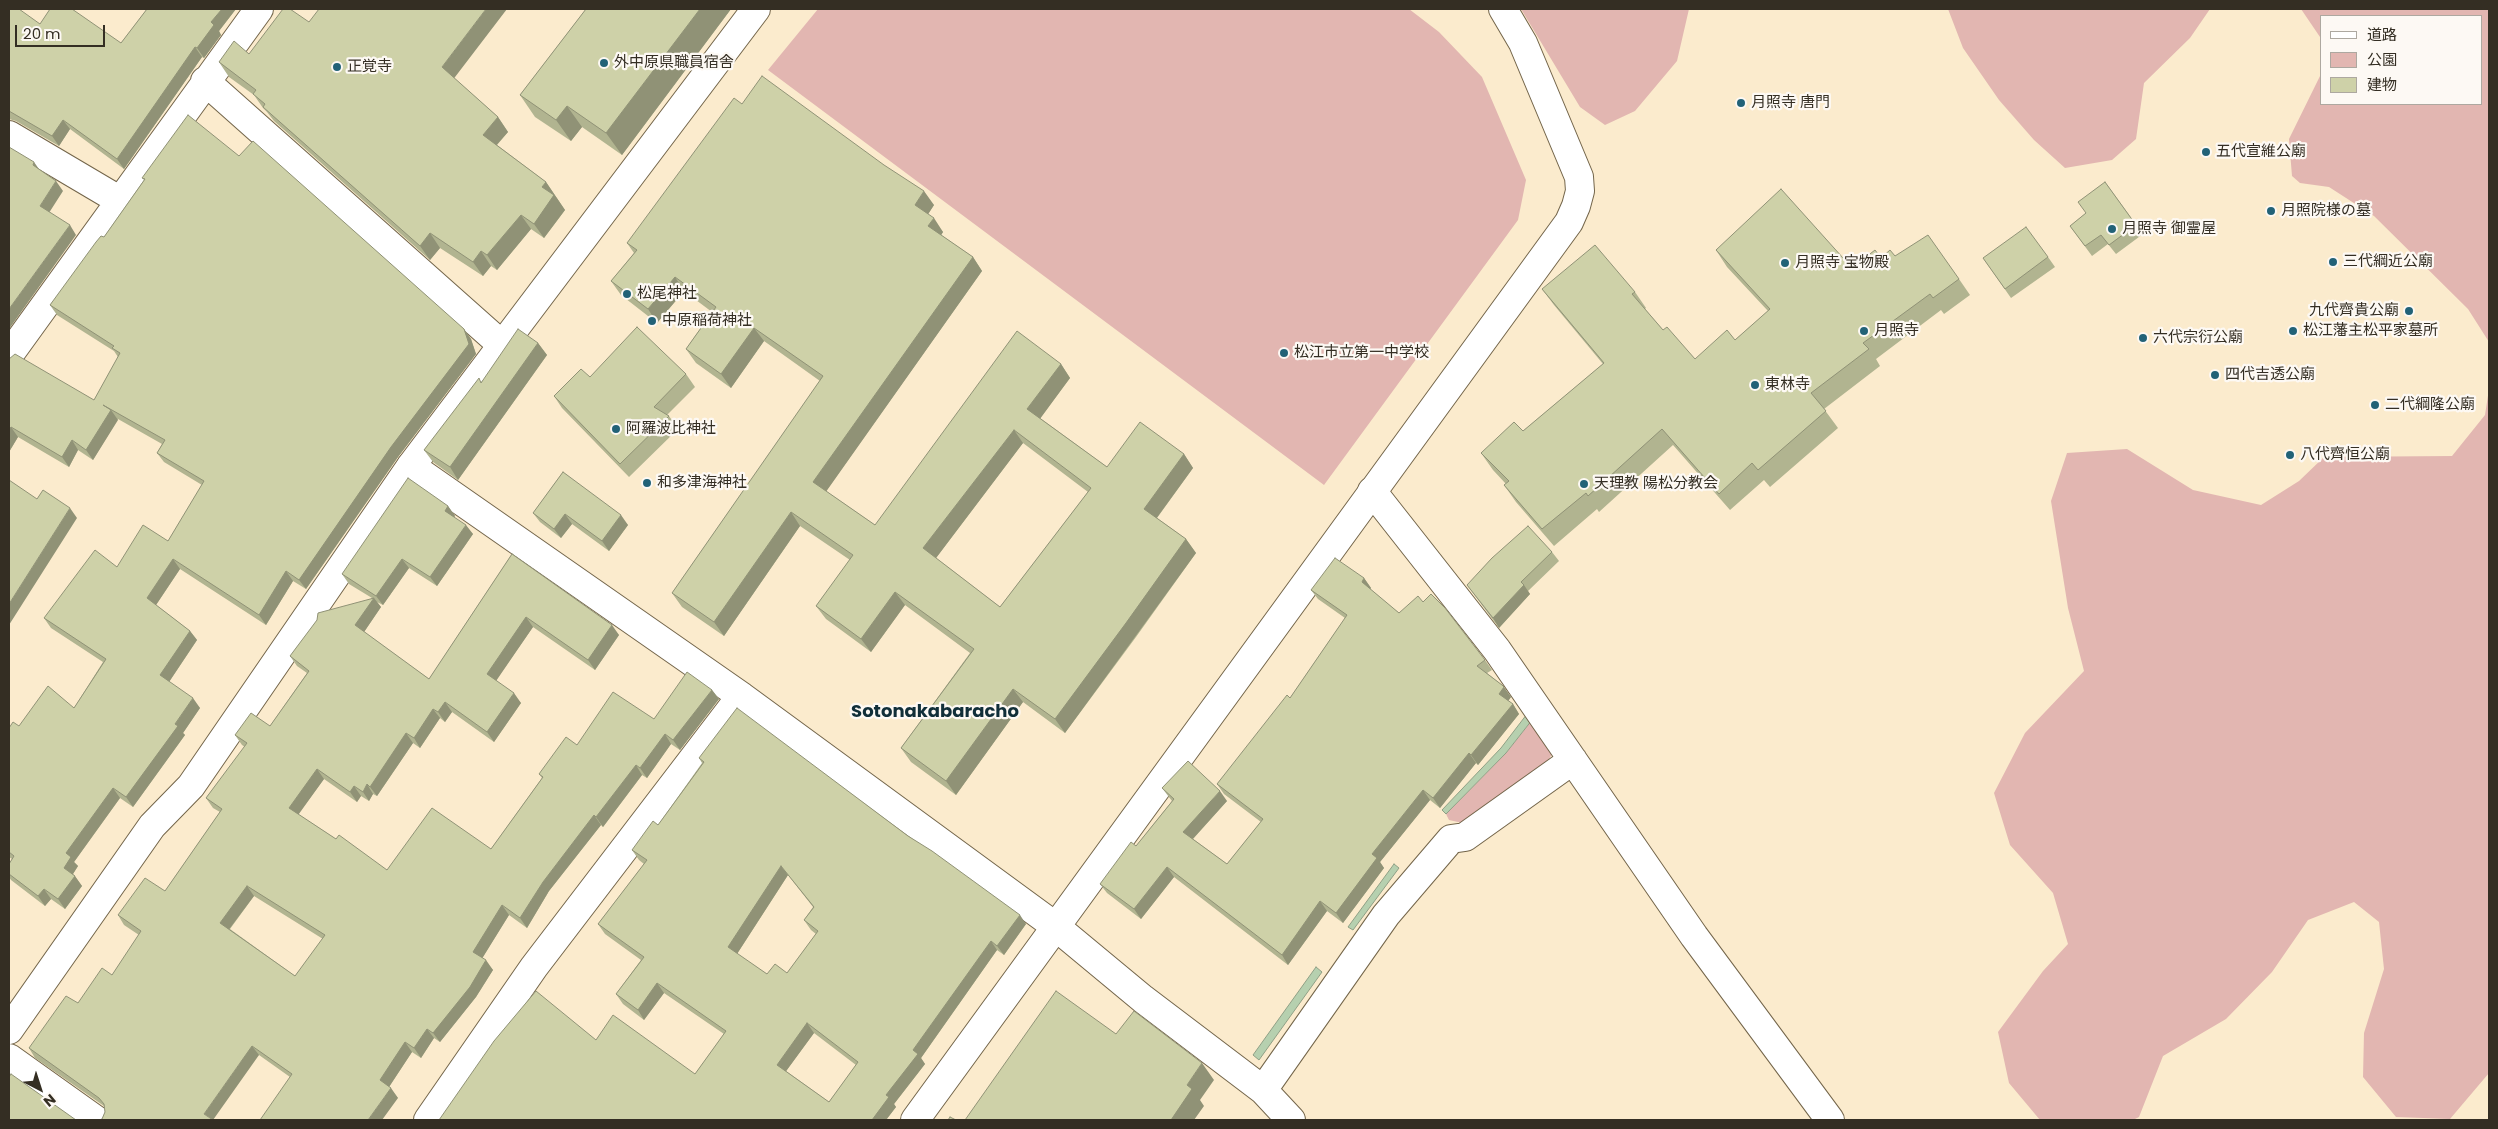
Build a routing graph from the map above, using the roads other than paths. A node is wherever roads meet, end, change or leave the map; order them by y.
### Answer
1 (259, 9) edge
2 (756, 9) edge
3 (1503, 9) edge
4 (205, 81) junction
5 (9, 134) edge
6 (119, 200) junction
7 (502, 345) junction
8 (9, 355) edge
9 (411, 466) junction
10 (1372, 491) junction
11 (741, 696) junction
12 (1573, 760) junction
13 (1055, 926) junction
14 (9, 1030) edge
15 (9, 1058) edge
16 (1263, 1090) junction
17 (96, 1120) edge
18 (428, 1120) edge
19 (914, 1120) edge
20 (1291, 1120) edge
21 (1830, 1120) edge

1 - 4 street
2 - 7 street
3 - 10 street
4 - 6 street
4 - 7 street
5 - 6 street
6 - 8 street
7 - 9 street
9 - 11 street
9 - 14 street
10 - 12 street
10 - 13 street
11 - 13 street
11 - 18 street
12 - 16 street
12 - 21 street
13 - 16 street
13 - 19 street
15 - 17 street
16 - 20 street

